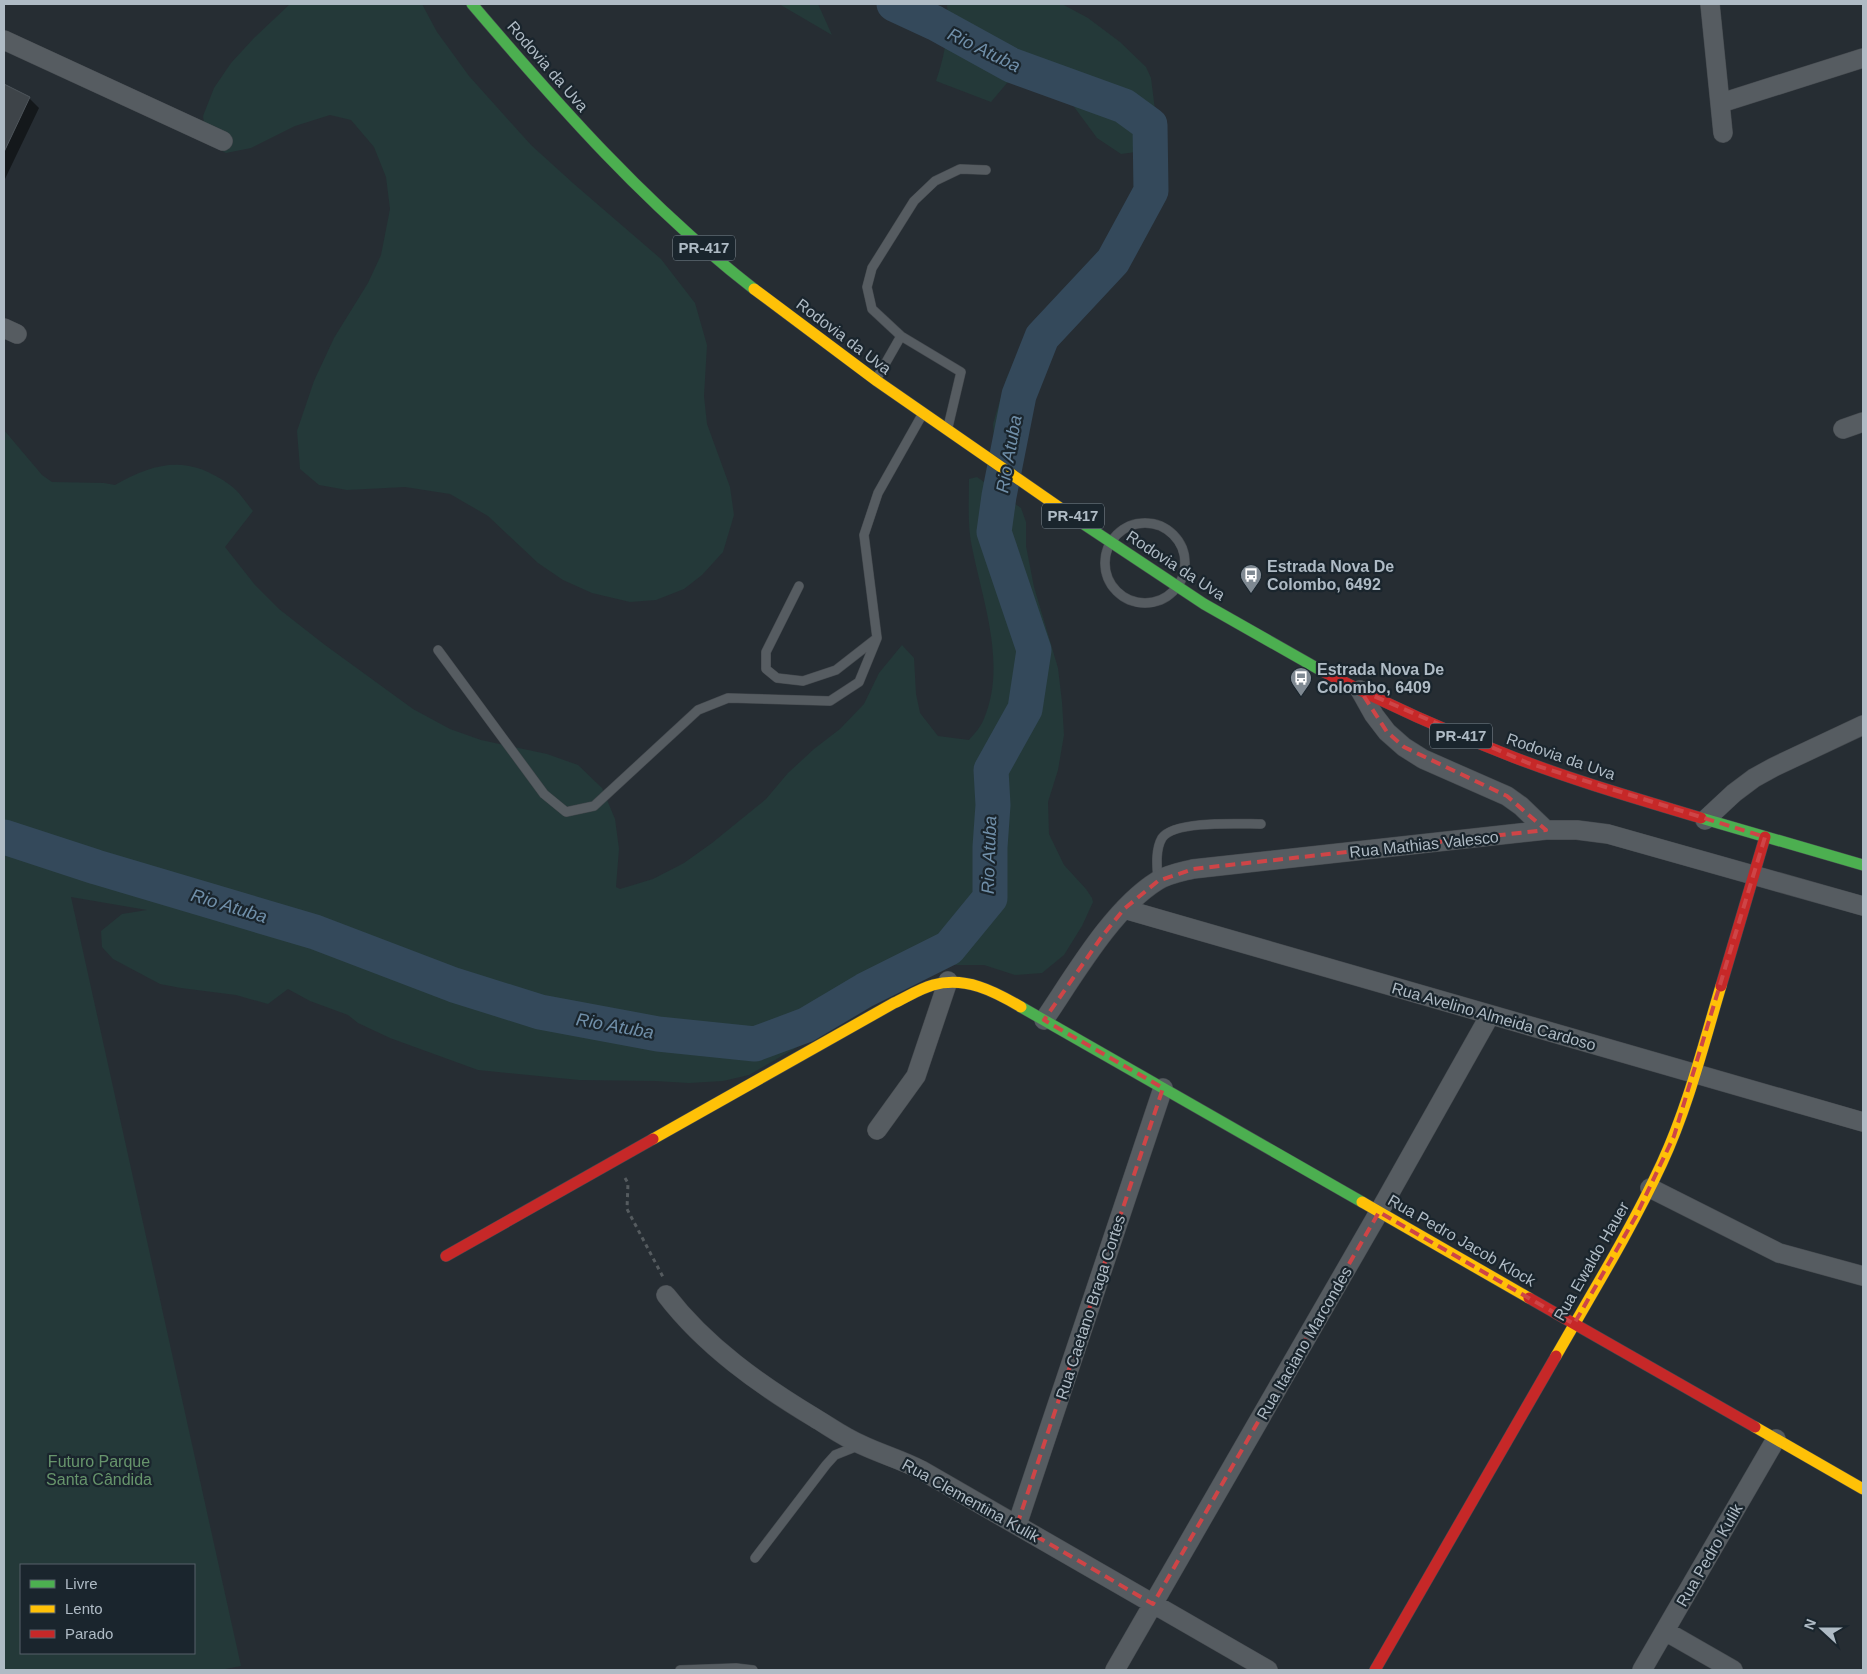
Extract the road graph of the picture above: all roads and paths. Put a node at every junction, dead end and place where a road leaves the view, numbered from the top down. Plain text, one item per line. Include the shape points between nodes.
1 (472, 4) edge
2 (1710, 4) edge
3 (4, 40) edge
4 (1863, 58) edge
5 (1721, 103) junction
6 (1723, 133) dead end
7 (223, 142) dead end
8 (986, 170) dead end
9 (901, 336) junction
10 (876, 381) junction
11 (924, 413) junction
12 (1863, 422) edge
13 (1843, 429) dead end
14 (947, 430) junction
15 (1110, 542) junction
16 (798, 586) dead end
17 (1178, 587) junction
18 (877, 638) junction
19 (438, 650) dead end
20 (1360, 690) junction
21 (1863, 725) edge
22 (1705, 820) junction
23 (1261, 824) dead end
24 (1546, 830) junction
25 (1765, 837) junction
26 (1863, 865) edge
27 (1753, 875) junction
28 (1158, 881) junction
29 (1863, 906) edge
30 (1124, 910) junction
31 (948, 981) junction
32 (1490, 1015) junction
33 (1044, 1020) junction
34 (1694, 1074) junction
35 (1163, 1088) junction
36 (1863, 1122) edge
37 (877, 1130) dead end
38 (614, 1160) junction
39 (1650, 1188) junction
40 (1380, 1212) junction
41 (446, 1256) dead end
42 (1863, 1276) edge
43 (666, 1295) joint
44 (1574, 1324) junction
45 (1776, 1439) junction
46 (861, 1445) junction
47 (1863, 1489) edge
48 (1017, 1525) junction
49 (755, 1558) dead end
50 (1153, 1604) junction
51 (1665, 1631) junction
52 (680, 1670) edge
53 (753, 1670) edge
54 (1115, 1670) edge
55 (1268, 1670) edge
56 (1375, 1670) edge
57 (1642, 1670) edge
58 (1733, 1670) edge

1 - 10 main road, Rodovia da Uva / PR-417 via 615,165 685,232 742,280
2 - 5 street
3 - 7 street
4 - 5 street
5 - 6 street
8 - 9 lane via 960,169 935,181 914,201 872,268 867,287 872,309
9 - 10 lane
9 - 14 lane via 961,372
10 - 11 main road, Rodovia da Uva / PR-417
11 - 14 main road, Rodovia da Uva / PR-417
11 - 18 lane via 878,493 864,535
12 - 13 street
14 - 15 main road, Rodovia da Uva / PR-417
15 - 17 main road, Rodovia da Uva / PR-417
15 - 17 lane via 1104,560 1108,581 1123,598 1143,604 1164,599
15 - 17 lane via 1128,526 1148,522 1167,529 1181,544 1186,564
16 - 18 lane via 766,652 766,668 778,678 803,681 836,670
17 - 20 main road, Rodovia da Uva / PR-417 via 1267,642
18 - 19 lane via 859,682 830,701 728,698 698,710 594,806 566,812 544,794
20 - 22 main road, Rodovia da Uva / PR-417 via 1528,763
20 - 24 street via 1387,732 1404,747 1423,759 1507,796
21 - 22 street via 1754,778
22 - 25 main road, Rodovia da Uva / PR-417
23 - 28 lane via 1195,825 1168,831 1157,855
24 - 27 street, Rua Mathias Valesco via 1608,834
24 - 28 street, Rua Mathias Valesco via 1193,869
25 - 26 main road, Rodovia da Uva / PR-417
25 - 27 main road, Rua Ewaldo Hauer
27 - 29 street, Rua Mathias Valesco
27 - 34 main road, Rua Ewaldo Hauer
28 - 30 street, Rua Mathias Valesco
30 - 32 street, Rua Avelino Almeida Cardoso
30 - 33 street, Rua Mathias Valesco
31 - 33 main road, Rua Pedro Jacob Klock via 963,982 993,992
31 - 37 street via 916,1076
31 - 38 main road via 894,1003
32 - 34 street, Rua Avelino Almeida Cardoso
32 - 40 street, Rua Itaciano Marcondes
33 - 35 main road, Rua Pedro Jacob Klock
34 - 36 street, Rua Avelino Almeida Cardoso
34 - 39 main road, Rua Ewaldo Hauer via 1674,1136
35 - 40 main road, Rua Pedro Jacob Klock
35 - 48 street, Rua Caetano Braga Cortes
38 - 41 main road
38 - 43 path via 628,1183 627,1209 665,1280
39 - 42 street via 1779,1252
39 - 44 main road, Rua Ewaldo Hauer
40 - 44 main road, Rua Pedro Jacob Klock
40 - 50 street, Rua Itaciano Marcondes
43 - 46 street, Rua Clementina Kulik via 684,1318 721,1352 801,1410
44 - 45 main road, Rua Pedro Jacob Klock
44 - 56 main road, Rua Ewaldo Hauer
45 - 47 main road, Rua Pedro Jacob Klock
45 - 51 street, Rua Pedro Kulik
46 - 48 street, Rua Clementina Kulik via 922,1470
46 - 49 lane via 835,1455 826,1464
48 - 50 street, Rua Clementina Kulik
50 - 54 street, Rua Itaciano Marcondes
50 - 55 street, Rua Clementina Kulik
51 - 57 street, Rua Pedro Kulik
51 - 58 street
52 - 53 lane

